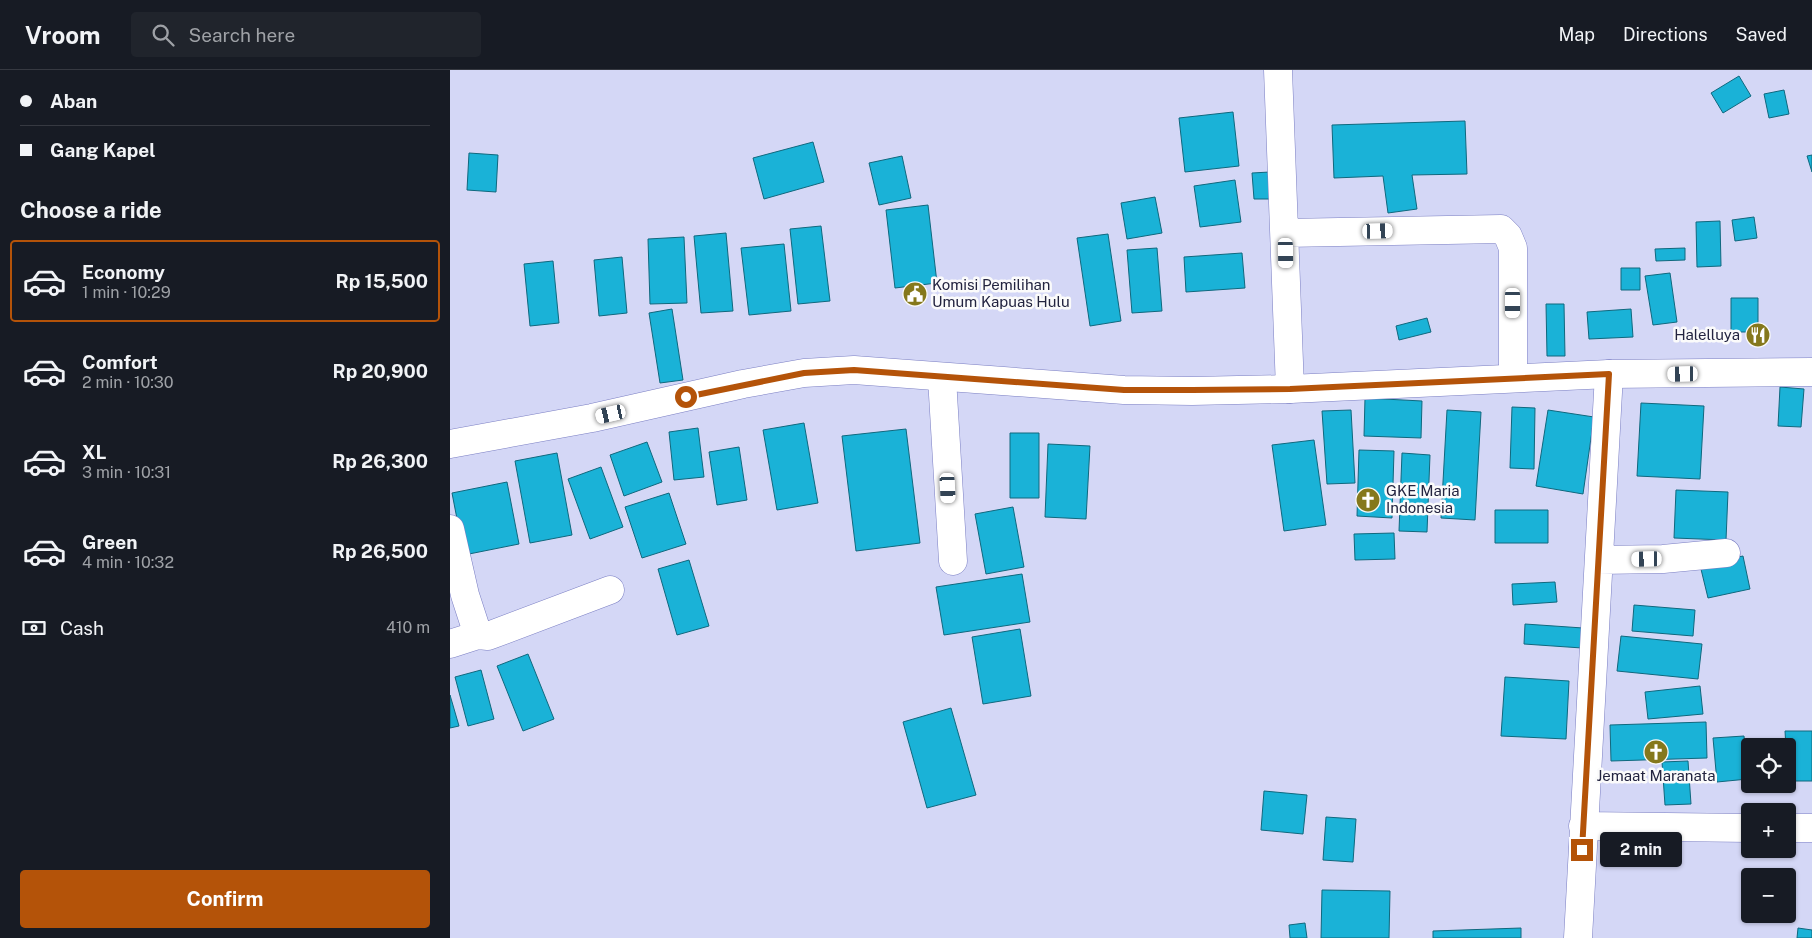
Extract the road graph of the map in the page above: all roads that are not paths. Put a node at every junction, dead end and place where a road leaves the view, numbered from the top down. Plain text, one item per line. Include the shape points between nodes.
1 (1278, 70) edge
2 (1285, 233) junction
3 (1812, 372) edge
4 (1609, 374) junction
5 (942, 378) junction
6 (1513, 378) junction
7 (1290, 389) junction
8 (450, 444) edge
9 (450, 529) edge
10 (1726, 553) dead end
11 (1599, 560) junction
12 (953, 561) dead end
13 (610, 590) dead end
14 (478, 635) junction
15 (450, 644) edge
16 (1582, 826) junction
17 (1741, 828) edge
18 (1796, 828) edge
19 (1812, 828) edge
20 (1578, 938) edge

1 - 2 main road
2 - 6 main road via 1500,229 1508,236 1513,248
2 - 7 main road
3 - 4 main road
4 - 6 main road
4 - 11 main road
5 - 7 main road via 1124,390
5 - 8 main road via 854,370 804,373 583,420
5 - 12 main road
6 - 7 main road
9 - 14 main road
10 - 11 main road via 1663,559
11 - 16 main road
13 - 14 main road via 488,636
14 - 15 main road
16 - 17 main road
16 - 20 main road
18 - 19 main road

